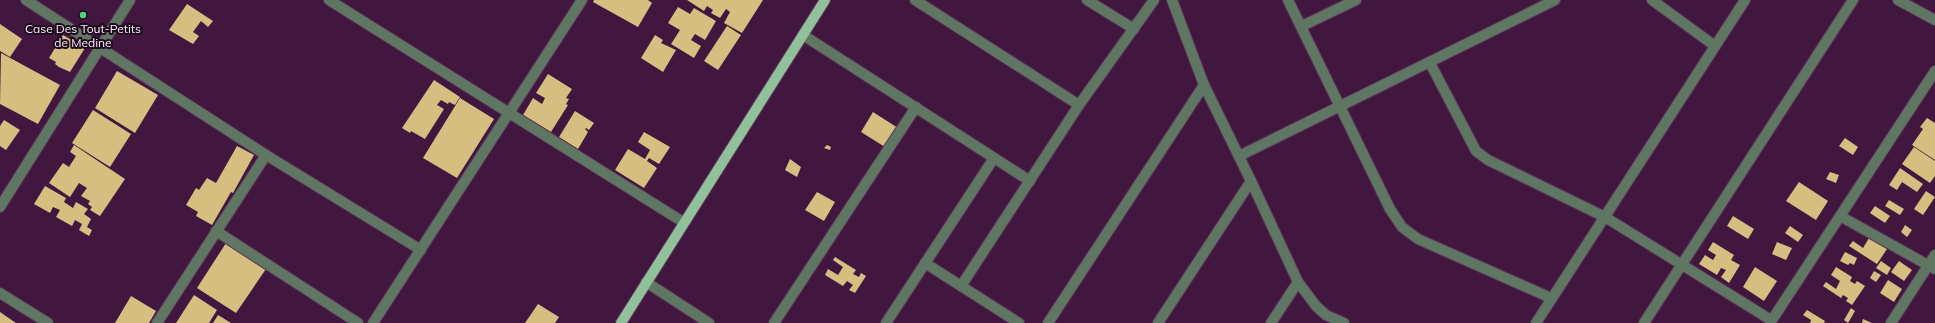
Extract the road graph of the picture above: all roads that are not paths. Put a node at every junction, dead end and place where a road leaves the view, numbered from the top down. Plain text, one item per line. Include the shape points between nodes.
1 (26, 0) edge
2 (130, 0) edge
3 (329, 0) edge
4 (582, 0) edge
5 (825, 0) edge
6 (915, 0) edge
7 (1087, 0) edge
8 (1154, 0) edge
9 (1172, 0) edge
10 (1288, 0) edge
11 (1356, 0) edge
12 (1555, 0) edge
13 (1652, 0) edge
14 (1745, 0) edge
15 (1853, 0) edge
16 (1901, 1) edge
17 (1935, 20) edge
18 (1302, 26) junction
19 (1134, 29) junction
20 (803, 35) junction
21 (1715, 46) junction
22 (100, 49) junction
23 (1430, 62) junction
24 (1935, 71) edge
25 (1204, 85) junction
26 (1079, 105) junction
27 (1340, 105) junction
28 (916, 107) junction
29 (509, 113) junction
30 (266, 155) junction
31 (1239, 156) junction
32 (994, 158) junction
33 (1030, 181) junction
34 (1251, 181) junction
35 (0, 207) edge
36 (1840, 216) junction
37 (1604, 217) junction
38 (683, 222) junction
39 (216, 231) junction
40 (421, 250) junction
41 (1935, 255) edge
42 (925, 263) junction
43 (1681, 265) junction
44 (1932, 267) edge
45 (646, 282) junction
46 (1298, 282) junction
47 (961, 286) junction
48 (0, 293) edge
49 (1551, 298) junction
50 (1770, 322) edge
51 (48, 323) edge
52 (157, 323) edge
53 (358, 323) edge
54 (373, 323) edge
55 (621, 323) edge
56 (709, 323) edge
57 (774, 323) edge
58 (886, 323) edge
59 (1019, 323) edge
60 (1048, 323) edge
61 (1158, 323) edge
62 (1271, 323) edge
63 (1344, 323) edge
64 (1536, 323) edge
65 (1644, 323) edge
66 (1891, 323) edge

1 - 22 street
2 - 22 street
3 - 29 street
4 - 29 street
5 - 20 main road
6 - 26 street
7 - 19 street
8 - 19 street
9 - 25 street
10 - 18 street
11 - 18 street
12 - 23 street
13 - 21 street
14 - 21 street
15 - 43 street
16 - 17 street
18 - 27 street
19 - 26 street
20 - 28 street
20 - 38 main road
21 - 37 street
22 - 30 street
22 - 35 street
23 - 27 street
23 - 37 street via 1476,151 1488,160
24 - 36 street
25 - 31 street
25 - 60 street
26 - 33 street
27 - 31 street
27 - 49 street via 1390,209 1402,227 1418,238
28 - 32 street
28 - 57 street
29 - 38 street
29 - 40 street
30 - 39 street
30 - 40 street
31 - 34 street
32 - 33 street
32 - 42 street
33 - 47 street
34 - 46 street
34 - 61 street
36 - 44 street
36 - 50 street
37 - 43 street
37 - 49 street
38 - 45 main road
39 - 52 street
39 - 53 street
40 - 54 street
41 - 44 street
42 - 47 street
42 - 58 street
43 - 50 street
43 - 65 street
44 - 66 street
45 - 55 main road
45 - 56 street
46 - 62 street
46 - 63 street via 1326,315
47 - 59 street
48 - 51 street
49 - 64 street

